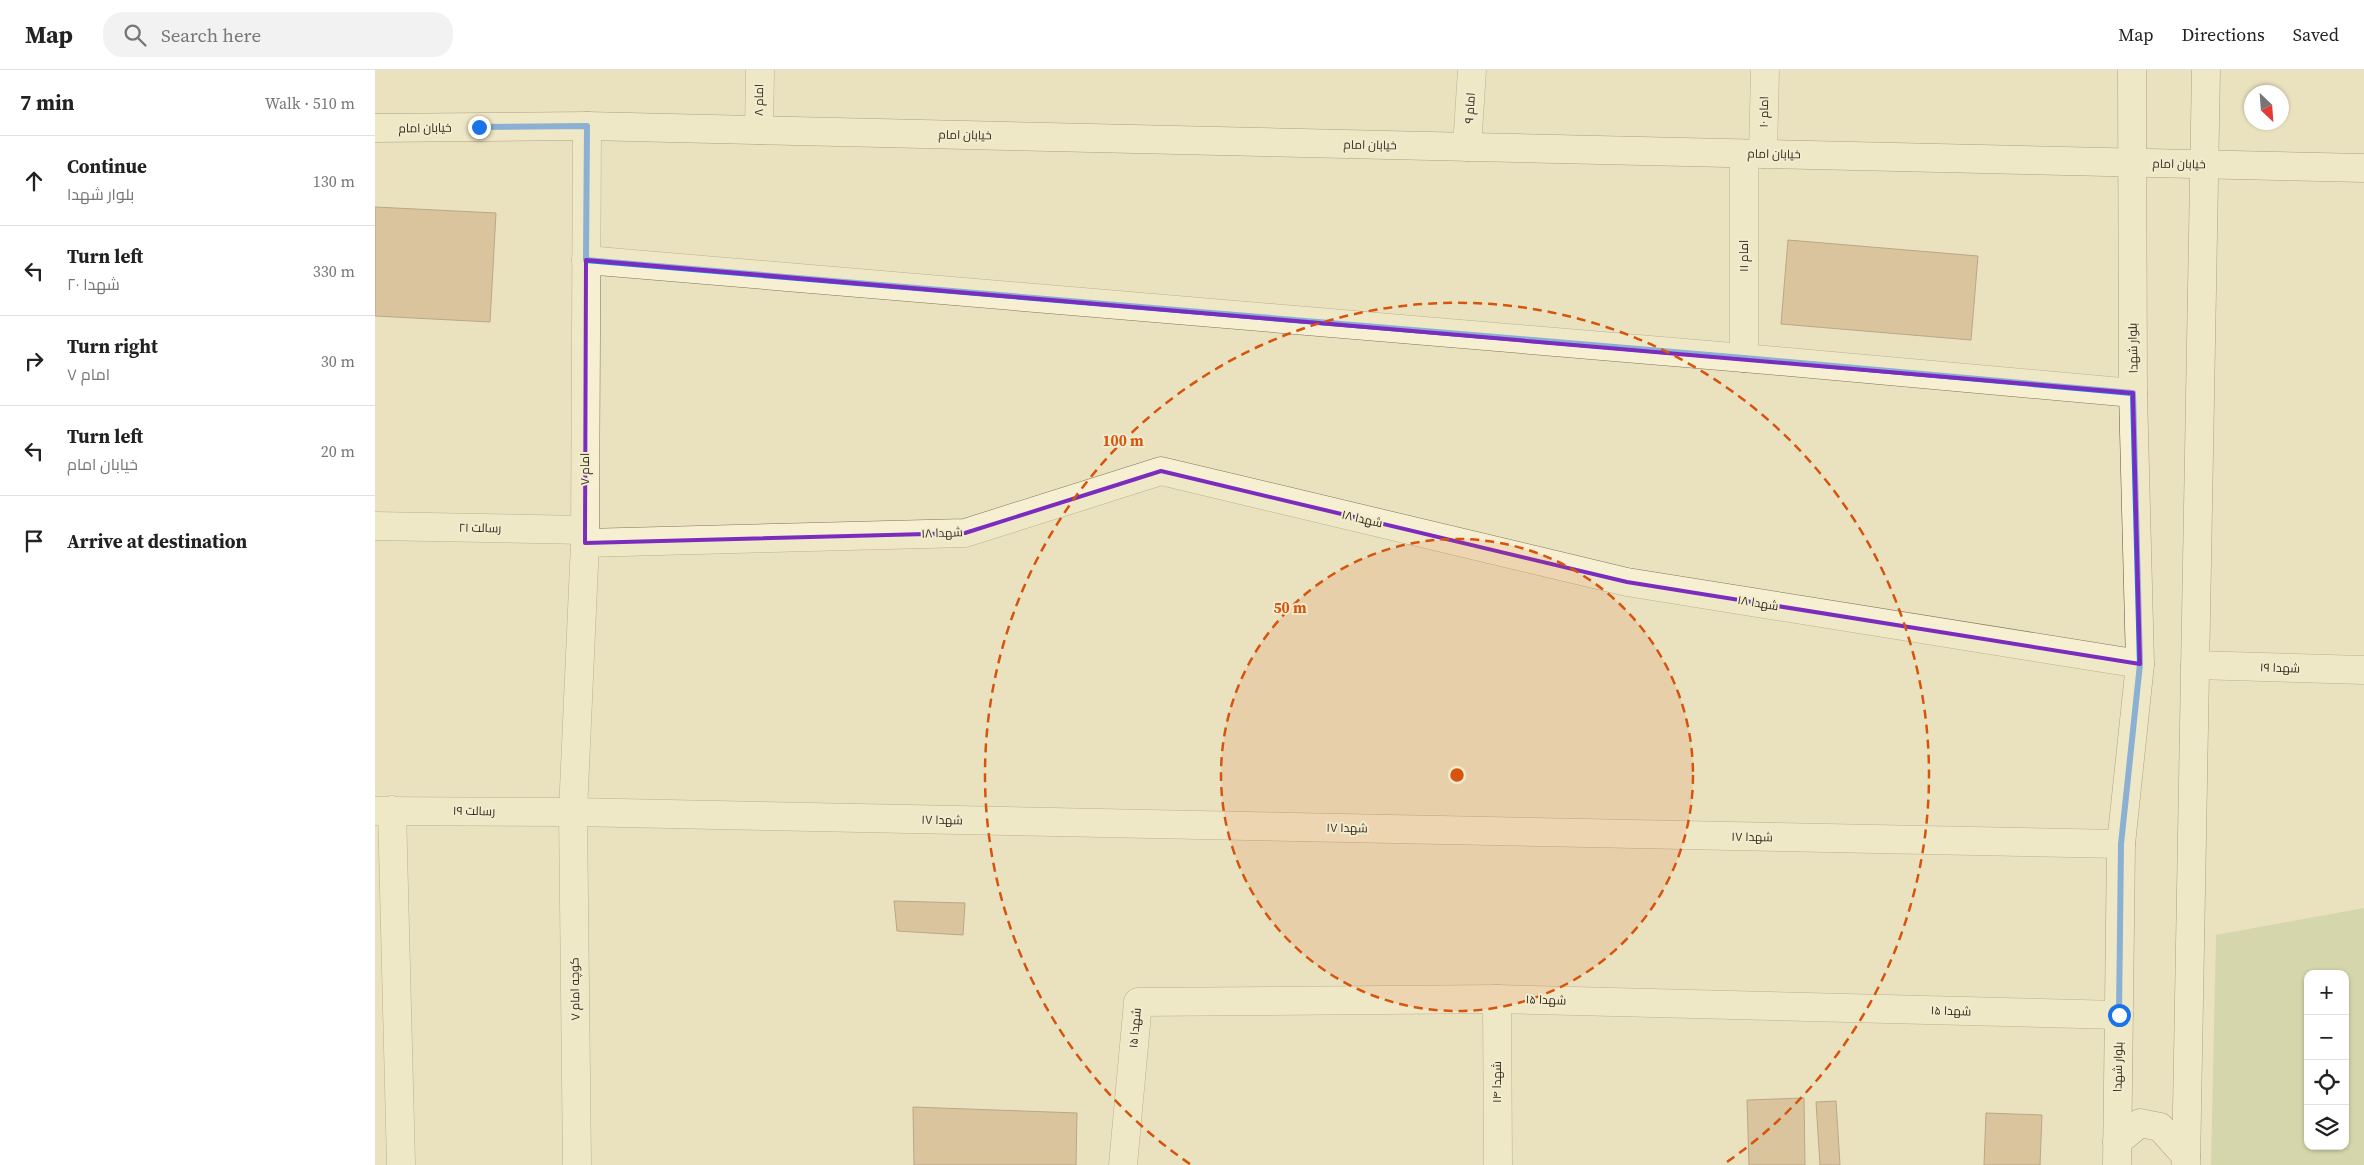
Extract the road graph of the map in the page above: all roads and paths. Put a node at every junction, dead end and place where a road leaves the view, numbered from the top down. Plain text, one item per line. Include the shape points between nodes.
1 (760, 70) edge
2 (1472, 70) edge
3 (1765, 70) edge
4 (2132, 70) edge
5 (2206, 70) edge
6 (587, 126) junction
7 (375, 128) edge
8 (759, 130) junction
9 (1467, 147) junction
10 (1753, 154) junction
11 (2131, 163) junction
12 (2204, 164) junction
13 (2364, 168) edge
14 (586, 260) junction
15 (1744, 358) junction
16 (2133, 393) junction
17 (375, 526) edge
18 (585, 536) junction
19 (2140, 664) junction
20 (2195, 665) junction
21 (2364, 670) edge
22 (384, 811) edge
23 (573, 812) junction
24 (2121, 844) junction
25 (1497, 999) junction
26 (2119, 1015) junction
27 (2117, 1153) edge
28 (2186, 1161) edge
29 (401, 1165) edge
30 (577, 1165) edge
31 (1123, 1165) edge
32 (1498, 1165) edge

1 - 8 street, امام ۸
2 - 9 street, امام ۹
3 - 10 street, امام ۱۰
4 - 11 street, بلوار شهدا
5 - 12 street
6 - 7 street, خیابان امام
6 - 8 street, خیابان امام
6 - 14 street, امام ۷
8 - 9 street, خیابان امام
9 - 10 street, خیابان امام
10 - 11 street, خیابان امام
10 - 15 street, امام ۱۱
11 - 12 street, خیابان امام
11 - 16 street, بلوار شهدا
12 - 13 street, خیابان امام
12 - 20 street
14 - 15 street
14 - 18 street, امام ۷
15 - 16 street
16 - 19 street, بلوار شهدا
17 - 18 street, رسالت ۲۱
18 - 19 street, شهدا ۱۸ via 965,533 1161,471 1627,582
18 - 23 street, امام ۷
19 - 24 street, بلوار شهدا
20 - 21 street, شهدا ۱۹
20 - 28 street
22 - 23 street, رسالت ۱۹
22 - 29 street
23 - 24 street, شهدا ۱۷
23 - 30 street, کوچه امام ۷
24 - 26 street, بلوار شهدا
25 - 26 street, شهدا ۱۵
25 - 31 street, شهدا ۱۵ via 1138,1002
25 - 32 street, شهدا ۱۴
26 - 27 street, بلوار شهدا
27 - 28 street via 2140,1123 2160,1127

